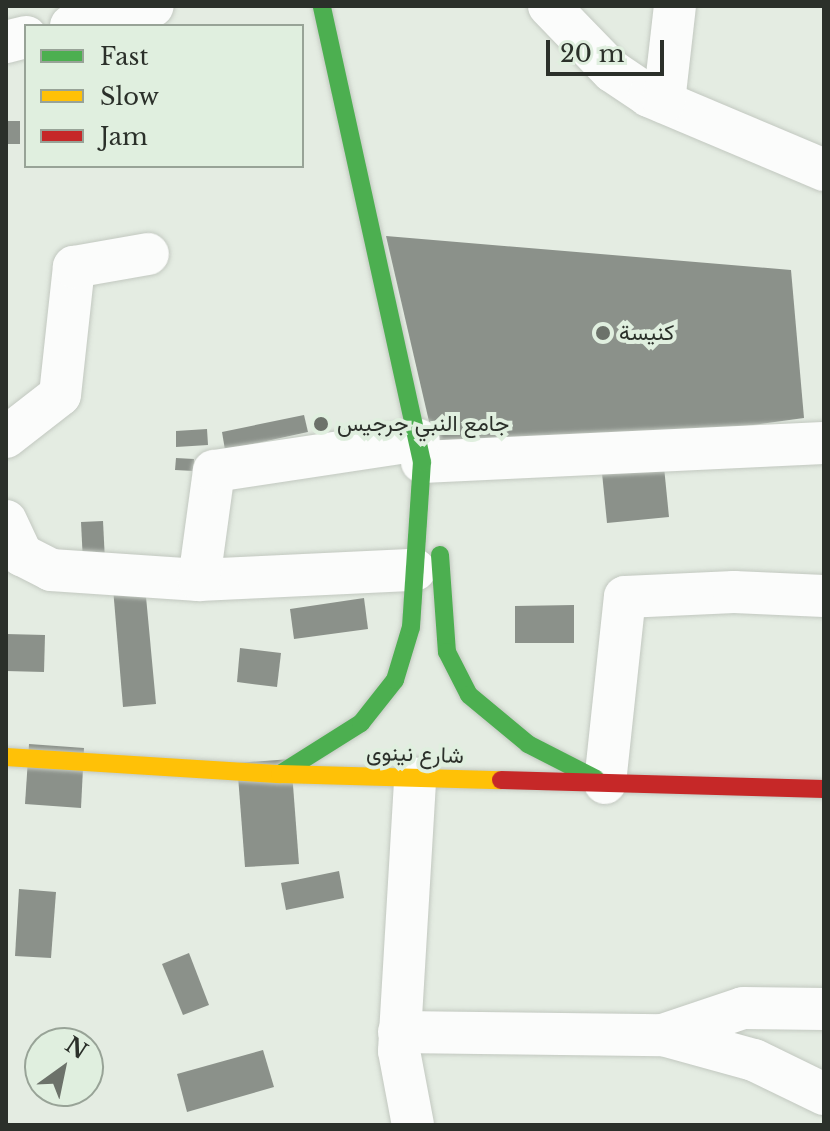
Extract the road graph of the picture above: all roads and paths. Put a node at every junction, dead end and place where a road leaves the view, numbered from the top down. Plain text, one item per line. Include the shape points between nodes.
1 (153, 6) edge
2 (322, 6) edge
3 (549, 6) edge
4 (675, 6) edge
5 (79, 24) edge
6 (664, 102) junction
7 (824, 170) edge
8 (148, 254) dead end
9 (6, 437) edge
10 (824, 443) edge
11 (421, 451) junction
12 (6, 521) edge
13 (415, 570) junction
14 (199, 580) junction
15 (824, 596) edge
16 (6, 757) edge
17 (280, 774) junction
18 (415, 778) junction
19 (605, 783) junction
20 (824, 789) edge
21 (824, 1009) edge
22 (399, 1032) junction
23 (663, 1035) junction
24 (824, 1094) edge
25 (413, 1125) edge

1 - 5 street
2 - 11 street
3 - 6 street via 612,71
4 - 6 street
6 - 7 street
8 - 9 street via 74,267 60,395
10 - 11 street
11 - 13 street
11 - 14 street via 214,471
11 - 19 street via 440,543 445,640 456,675 469,695 506,728
12 - 14 street via 22,555 51,570
13 - 14 street
13 - 17 street via 406,654 380,704 349,731
15 - 19 street via 734,592 625,597
16 - 17 street, شارع نينوى
17 - 18 street, شارع نينوى
18 - 19 street, شارع نينوى
18 - 22 street
19 - 20 street, شارع نينوى
21 - 23 street via 743,1008
22 - 23 street
22 - 25 street
23 - 24 street via 754,1060

